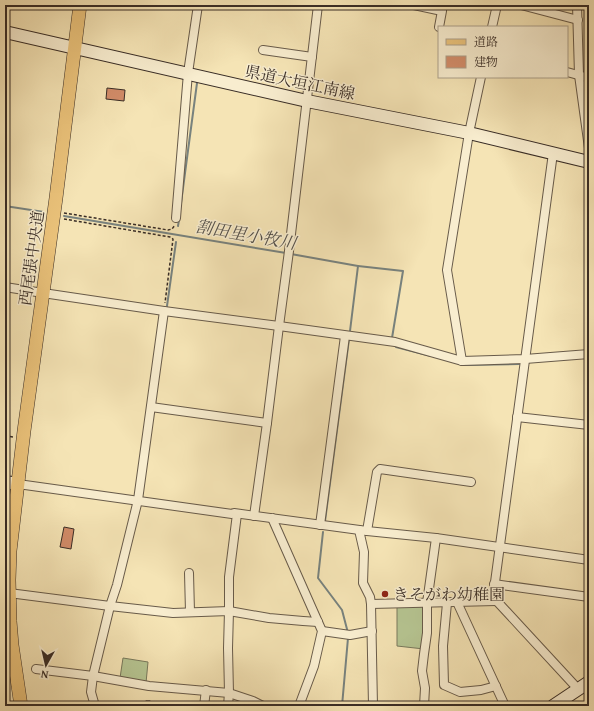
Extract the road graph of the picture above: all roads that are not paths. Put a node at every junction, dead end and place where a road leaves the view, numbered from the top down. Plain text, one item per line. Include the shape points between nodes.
1 (80, 5) edge
2 (198, 5) edge
3 (318, 5) edge
4 (414, 5) edge
5 (497, 5) edge
6 (521, 5) edge
7 (577, 5) edge
8 (578, 20) junction
9 (439, 26) edge
10 (492, 26) edge
11 (5, 32) edge
12 (74, 47) junction
13 (263, 50) dead end
14 (312, 57) junction
15 (568, 72) edge
16 (188, 73) junction
17 (579, 75) junction
18 (481, 78) edge
19 (589, 78) edge
20 (307, 100) junction
21 (468, 133) junction
22 (589, 148) edge
23 (553, 153) junction
24 (589, 162) edge
25 (176, 218) road end
26 (5, 286) edge
27 (43, 293) junction
28 (164, 311) junction
29 (279, 326) junction
30 (345, 336) junction
31 (589, 354) edge
32 (525, 359) junction
33 (462, 361) junction
34 (152, 407) junction
35 (517, 418) junction
36 (267, 423) junction
37 (589, 425) edge
38 (5, 482) edge
39 (471, 482) dead end
40 (18, 484) junction
41 (138, 500) junction
42 (237, 514) junction
43 (254, 516) junction
44 (272, 518) junction
45 (320, 524) junction
46 (363, 531) junction
47 (436, 538) junction
48 (499, 547) junction
49 (589, 560) edge
50 (189, 573) dead end
51 (494, 584) junction
52 (8, 585) edge
53 (589, 597) edge
54 (496, 601) junction
55 (458, 602) junction
56 (427, 603) junction
57 (447, 603) junction
58 (370, 604) junction
59 (110, 606) junction
60 (229, 611) junction
61 (190, 612) junction
62 (318, 622) junction
63 (322, 631) junction
64 (372, 631) junction
65 (9, 644) edge
66 (36, 669) dead end
67 (93, 676) junction
68 (589, 682) edge
69 (496, 686) junction
70 (578, 689) junction
71 (206, 690) junction
72 (229, 693) junction
73 (21, 706) edge
74 (95, 706) edge
75 (204, 706) edge
76 (228, 706) edge
77 (263, 706) edge
78 (299, 706) edge
79 (373, 706) edge
80 (424, 706) edge
81 (505, 706) edge
82 (555, 706) edge

1 - 12 main road, 西尾張中央道
2 - 16 street
3 - 14 street
4 - 9 street via 442,11
5 - 10 street
6 - 8 street
7 - 8 street
8 - 17 street
11 - 12 main road, 県道大垣江南線
12 - 16 main road, 県道大垣江南線
12 - 27 main road, 西尾張中央道
13 - 14 street
14 - 20 street
15 - 17 street
16 - 20 main road, 県道大垣江南線
16 - 25 street
17 - 19 street
17 - 22 street
18 - 21 street
20 - 21 main road, 県道大垣江南線
20 - 29 street
21 - 23 main road, 県道大垣江南線
21 - 33 street via 447,270
23 - 24 main road, 県道大垣江南線
23 - 32 street
26 - 27 street
27 - 28 street
27 - 40 main road, 西尾張中央道
28 - 29 street
28 - 34 street
29 - 30 street
29 - 36 street
30 - 33 street via 395,342
30 - 45 street
31 - 32 street
32 - 33 street
32 - 35 street
34 - 36 street
34 - 41 street
35 - 37 street
35 - 48 street
36 - 43 street
38 - 40 main road
39 - 46 street via 380,469 377,472
40 - 41 street
40 - 52 main road, 西尾張中央道
41 - 42 street
41 - 59 street
42 - 43 street
42 - 60 street via 229,577
43 - 44 street
44 - 45 street
44 - 62 street
45 - 46 street
46 - 47 street
46 - 58 street via 362,583 370,598
47 - 48 street
47 - 56 street
48 - 49 street
48 - 51 street
50 - 61 street
51 - 53 street
51 - 54 street via 492,597
52 - 59 street
52 - 65 main road, 西尾張中央道
54 - 55 street
54 - 70 street
55 - 57 street
55 - 69 street
56 - 57 street
56 - 58 street
56 - 80 street via 427,633 422,671 425,688
57 - 69 street via 443,646 444,685 460,692
58 - 64 street
59 - 61 street via 173,613
59 - 67 street
60 - 61 street
60 - 62 street via 269,618
60 - 72 street
62 - 63 street
63 - 64 street via 348,635
63 - 78 street via 314,666
64 - 79 street
65 - 73 main road, 西尾張中央道
66 - 67 street
67 - 71 street via 149,686
67 - 74 street via 91,692
68 - 70 main road
69 - 81 street
70 - 82 main road
71 - 72 street
71 - 75 street
72 - 76 street
72 - 77 street

